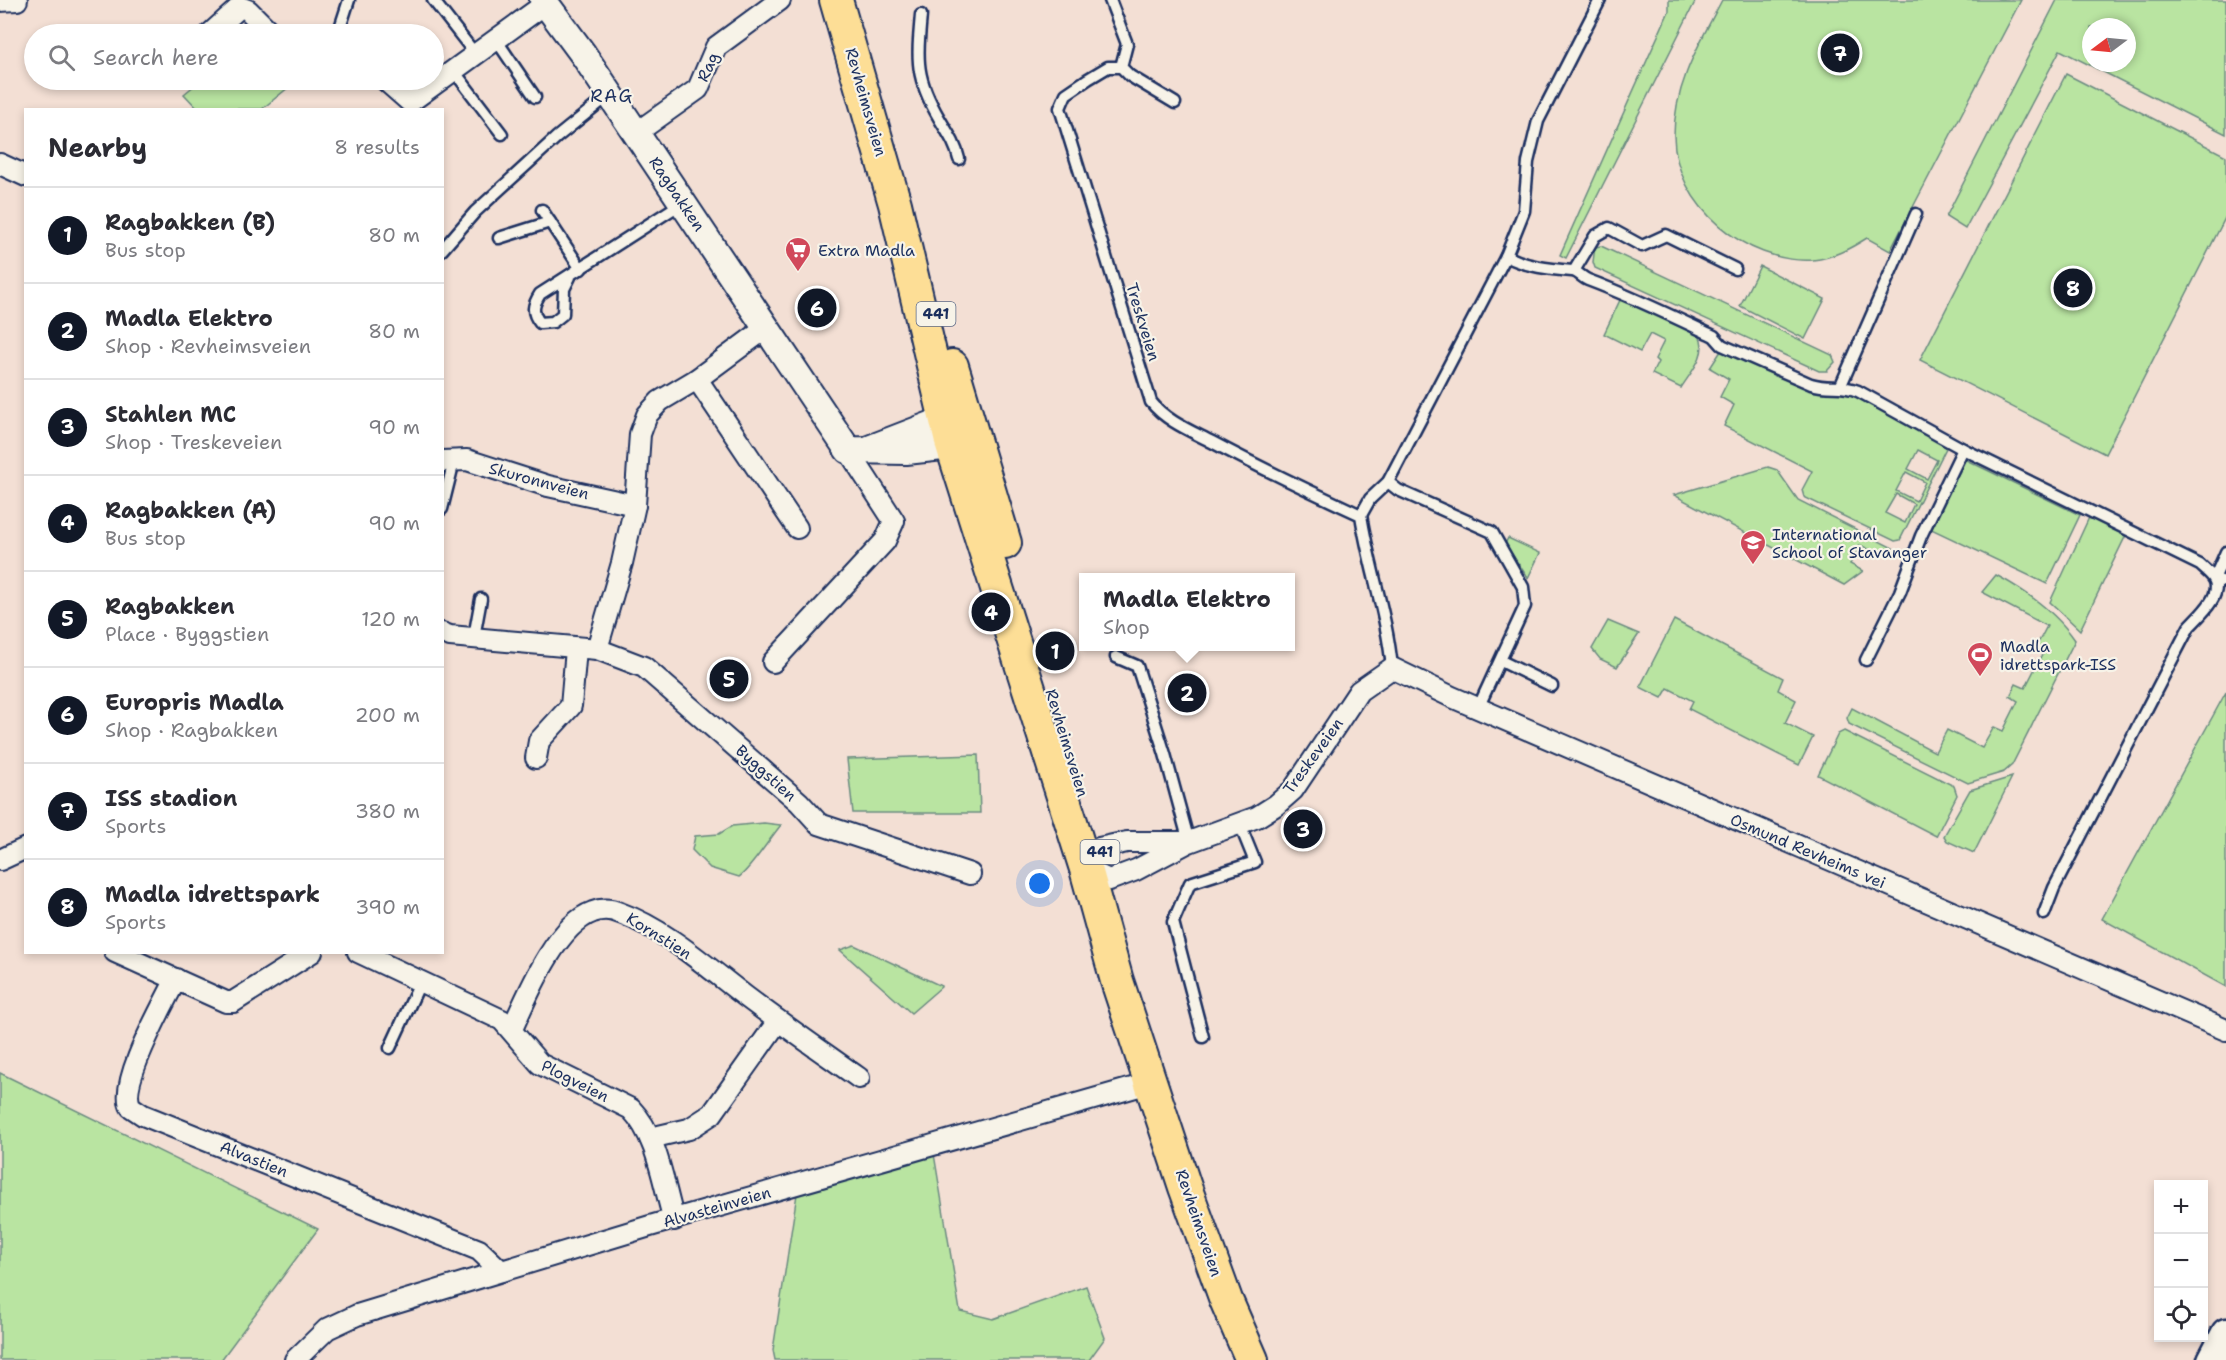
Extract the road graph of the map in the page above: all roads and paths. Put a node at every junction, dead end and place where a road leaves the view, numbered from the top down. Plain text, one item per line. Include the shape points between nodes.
1 (349, 0) edge
2 (433, 0) edge
3 (780, 0) edge
4 (836, 0) edge
5 (1110, 0) edge
6 (1600, 0) edge
7 (544, 2) edge
8 (921, 15) dead end
9 (221, 24) edge
10 (262, 24) edge
11 (341, 24) edge
12 (497, 41) junction
13 (476, 55) junction
14 (1121, 67) junction
15 (454, 72) junction
16 (444, 79) edge
17 (393, 90) edge
18 (428, 90) edge
19 (609, 95) junction
20 (535, 97) dead end
21 (1175, 103) dead end
22 (404, 106) edge
23 (636, 133) junction
24 (502, 134) dead end
25 (958, 159) dead end
26 (0, 164) edge
27 (24, 175) edge
28 (682, 203) junction
29 (542, 210) dead end
30 (1916, 214) dead end
31 (550, 222) junction
32 (499, 238) dead end
33 (444, 248) edge
34 (1506, 256) junction
35 (581, 269) junction
36 (1735, 269) dead end
37 (1574, 271) junction
38 (570, 277) junction
39 (766, 328) junction
40 (697, 380) junction
41 (1841, 385) junction
42 (955, 430) junction
43 (859, 449) junction
44 (1963, 449) junction
45 (448, 461) edge
46 (1388, 482) junction
47 (444, 493) edge
48 (635, 505) junction
49 (1361, 515) junction
50 (796, 528) dead end
51 (2226, 552) edge
52 (2214, 579) junction
53 (2226, 582) edge
54 (481, 599) dead end
55 (474, 638) junction
56 (445, 640) edge
57 (576, 649) junction
58 (597, 649) junction
59 (1116, 657) dead end
60 (1866, 660) dead end
61 (1501, 661) junction
62 (773, 662) dead end
63 (1392, 668) junction
64 (1552, 686) dead end
65 (1478, 708) junction
66 (536, 758) dead end
67 (1240, 825) junction
68 (1189, 842) junction
69 (24, 850) edge
70 (0, 860) edge
71 (1098, 866) junction
72 (970, 874) dead end
73 (2044, 914) dead end
74 (120, 954) edge
75 (309, 954) edge
76 (362, 954) edge
77 (176, 979) junction
78 (420, 982) junction
79 (778, 1021) junction
80 (512, 1029) junction
81 (2226, 1030) edge
82 (1203, 1037) dead end
83 (390, 1048) dead end
84 (859, 1078) dead end
85 (1153, 1082) junction
86 (650, 1138) junction
87 (674, 1220) junction
88 (501, 1271) junction
89 (2226, 1333) edge
90 (296, 1360) edge
91 (1252, 1360) edge
92 (2212, 1360) edge

1 - 11 lane
2 - 13 lane
3 - 23 street, Rag via 716,47 698,89
4 - 42 main road, Revheimsveien / 441
5 - 14 lane via 1127,44
6 - 34 lane via 1538,121 1529,155 1524,211
7 - 12 street
7 - 19 street, Ragbakken
8 - 25 lane via 918,71 955,143
9 - 10 street via 240,7
12 - 13 street
12 - 20 lane
13 - 15 street
14 - 21 lane
14 - 49 lane, Treskveien via 1108,67 1088,79 1066,94 1060,108 1151,402 1181,426
15 - 16 street
15 - 24 lane
17 - 22 street
18 - 22 street
19 - 23 street, Ragbakken
19 - 33 lane via 475,212
23 - 28 street, Ragbakken
26 - 27 street
28 - 35 lane
28 - 39 street, Ragbakken
29 - 31 lane
30 - 41 lane
31 - 32 lane
31 - 35 lane
34 - 37 lane via 1552,271
34 - 46 lane
35 - 38 lane
36 - 37 lane via 1666,235 1642,246 1609,228 1595,236
37 - 41 lane via 1714,336 1722,345 1811,384 1825,388
38 - 38 lane via 540,294 533,314 540,323 553,322 563,314 564,289
39 - 40 street
39 - 43 street, Ragbakken
40 - 48 street via 660,401 647,415 640,434
40 - 50 street
41 - 44 lane
42 - 43 street
42 - 71 main road, Revheimsveien / 441
43 - 62 street, Ragbakken via 894,521 885,541
44 - 52 lane via 2200,566
44 - 60 lane
45 - 47 lane
45 - 48 street, Skuronnveien via 467,460 548,486
46 - 49 lane via 1370,499
46 - 61 lane via 1492,532 1506,552 1523,587 1525,606
48 - 58 street
49 - 63 lane via 1371,570 1388,628
51 - 52 lane
52 - 53 lane
52 - 73 lane via 2211,602 2189,627
54 - 55 lane
55 - 56 street, Byggstien
55 - 57 street, Byggstien
57 - 58 street, Byggstien
57 - 66 street via 571,706 539,741
58 - 72 street, Byggstien via 644,667 799,802 819,824
59 - 68 lane via 1137,666
61 - 64 lane
61 - 65 lane
63 - 65 street, Osmund Revheims vei
63 - 67 street, Treskeveien via 1359,691 1293,790 1276,805
65 - 81 street, Osmund Revheims vei
67 - 68 street, Treskeveien
67 - 82 lane via 1255,862 1190,883 1173,922
68 - 71 street, Treskeveien via 1136,870
68 - 71 street, Treskeveien via 1127,842
69 - 70 street
71 - 85 main road, Revheimsveien / 441 via 1134,978
74 - 77 street
75 - 77 street via 233,1002
76 - 78 street, Plogveien
77 - 88 street, Alvastien via 132,1072 127,1092 131,1107 479,1250
78 - 80 street, Plogveien via 502,1020
78 - 83 lane
79 - 80 street, Kornstien via 684,950 622,913 607,909 576,921 563,933
79 - 84 street, Kornstien
79 - 86 street via 712,1114 689,1129
80 - 86 street, Plogveien via 540,1064 632,1109 643,1120
85 - 87 street, Alvasteinveien
85 - 91 main road, Revheimsveien / 441 via 1189,1197
86 - 87 street, Plogveien
87 - 88 street, Alvasteinveien
88 - 90 street, Alvasteinveien via 339,1322 314,1340
89 - 92 main road

